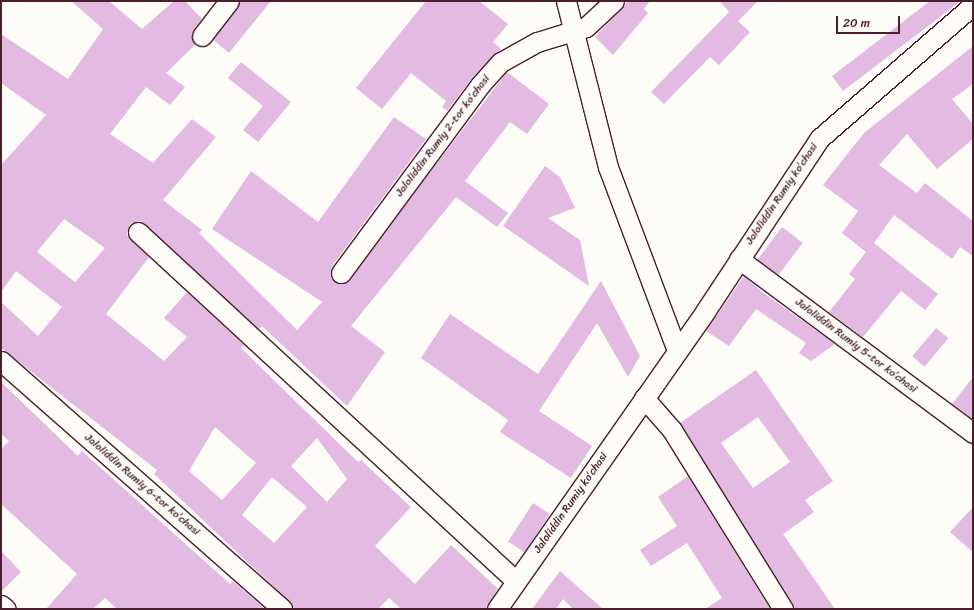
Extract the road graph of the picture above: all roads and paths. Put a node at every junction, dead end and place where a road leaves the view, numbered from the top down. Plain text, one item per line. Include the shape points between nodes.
1 (229, 1) edge
2 (566, 1) edge
3 (614, 1) edge
4 (973, 5) edge
5 (572, 32) junction
6 (202, 36) dead end
7 (138, 232) dead end
8 (739, 259) junction
9 (341, 273) dead end
10 (677, 351) junction
11 (1, 361) edge
12 (644, 398) junction
13 (973, 433) edge
14 (516, 581) junction
15 (1, 604) edge
16 (6, 609) edge
17 (282, 609) edge
18 (497, 609) edge
19 (783, 609) edge

1 - 6 street
2 - 5 street
3 - 5 street, Jaloliddin Rumiy 2-tor koʼchasi via 600,18
4 - 8 street, Jaloliddin Rumiy koʻchasi via 820,138
5 - 9 street, Jaloliddin Rumiy 2-tor koʼchasi via 537,42 501,62 480,85
5 - 10 street via 608,167
7 - 14 street
8 - 10 street, Jaloliddin Rumiy koʻchasi
8 - 13 street, Jaloliddin Rumiy 5-tor koʼchasi
10 - 12 street, Jaloliddin Rumiy koʻchasi
11 - 17 street, Jaloliddin Rumiy 6-tor koʼchasi
12 - 14 street, Jaloliddin Rumiy koʻchasi
12 - 19 street via 672,430
14 - 18 street, Jaloliddin Rumiy koʻchasi
15 - 16 street

